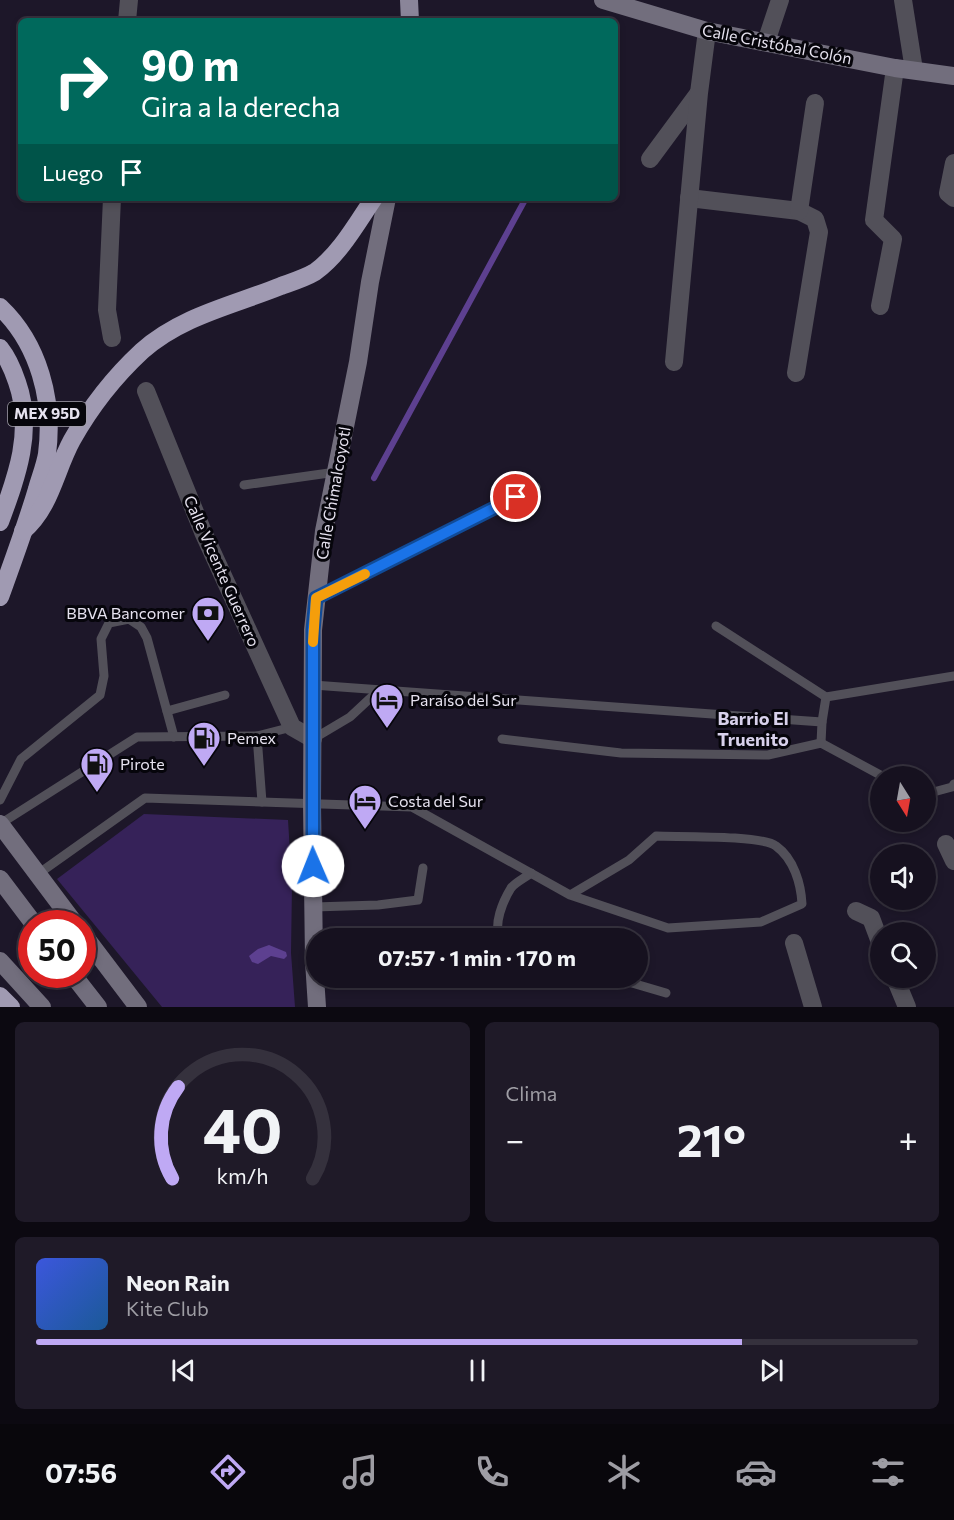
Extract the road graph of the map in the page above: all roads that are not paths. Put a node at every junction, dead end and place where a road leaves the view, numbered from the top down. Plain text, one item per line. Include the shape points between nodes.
1 (129, 0) edge
2 (409, 0) edge
3 (603, 0) edge
4 (780, 0) edge
5 (903, 0) edge
6 (636, 5) edge
7 (127, 18) edge
8 (410, 18) edge
9 (707, 31) junction
10 (766, 42) junction
11 (895, 68) junction
12 (914, 70) junction
13 (954, 76) edge
14 (699, 93) junction
15 (815, 102) dead end
16 (650, 159) dead end
17 (954, 163) edge
18 (689, 198) junction
19 (954, 198) edge
20 (112, 201) edge
21 (372, 201) edge
22 (386, 201) edge
23 (799, 211) junction
24 (880, 306) dead end
25 (0, 307) edge
26 (112, 339) dead end
27 (0, 348) edge
28 (674, 362) dead end
29 (796, 373) dead end
30 (146, 391) dead end
31 (336, 472) junction
32 (244, 485) dead end
33 (536, 487) dead end
34 (0, 522) edge
35 (23, 531) junction
36 (0, 597) edge
37 (316, 598) junction
38 (716, 626) dead end
39 (954, 676) edge
40 (313, 685) junction
41 (379, 690) junction
42 (225, 696) dead end
43 (826, 697) junction
44 (167, 711) junction
45 (822, 722) junction
46 (292, 727) junction
47 (257, 736) junction
48 (174, 737) junction
49 (313, 739) junction
50 (502, 739) dead end
51 (821, 743) junction
52 (870, 769) edge
53 (954, 784) edge
54 (936, 791) edge
55 (0, 800) edge
56 (262, 802) junction
57 (312, 804) junction
58 (0, 824) edge
59 (946, 844) dead end
60 (954, 861) edge
61 (423, 867) dead end
62 (531, 873) junction
63 (38, 874) junction
64 (0, 879) edge
65 (570, 895) junction
66 (314, 908) junction
67 (23, 910) edge
68 (65, 910) edge
69 (856, 911) dead end
70 (872, 922) edge
71 (497, 928) edge
72 (794, 943) dead end
73 (96, 952) edge
74 (0, 961) edge
75 (83, 988) edge
76 (648, 988) edge
77 (900, 988) edge
78 (666, 993) dead end
79 (0, 997) edge
80 (3, 1007) edge
81 (11, 1007) edge
82 (42, 1007) edge
83 (98, 1007) edge
84 (138, 1007) edge
85 (317, 1007) edge
86 (813, 1007) edge
87 (907, 1007) edge

1 - 7 street
2 - 8 main road
3 - 6 main road, Calle Cristóbal Colón
4 - 10 street
5 - 12 street
6 - 9 main road, Calle Cristóbal Colón
9 - 10 main road, Calle Cristóbal Colón
9 - 14 street
10 - 11 main road, Calle Cristóbal Colón
11 - 12 main road, Calle Cristóbal Colón
11 - 24 street via 874,220 893,239
12 - 13 main road, Calle Cristóbal Colón
14 - 16 street
14 - 18 street
15 - 23 street
17 - 19 street via 948,193
18 - 23 street
18 - 28 street
20 - 26 street via 107,310
21 - 35 highway via 336,252 312,274 188,321 143,350 121,372 72,441 43,509
22 - 31 main road, Calle Chimalcoyotl
23 - 29 street via 815,219 819,232
25 - 35 highway, MEX 95D via 31,348 47,405 46,454
27 - 34 highway via 12,369 25,416 22,456
30 - 46 street, Calle Vicente Guerrero via 203,532
31 - 32 lane
31 - 37 main road, Calle Chimalcoyotl
33 - 37 lane
35 - 36 highway
37 - 40 main road, Calle Chimalcoyotl
38 - 43 lane
39 - 43 lane
40 - 41 lane
40 - 49 main road, Calle Chimalcoyotl
41 - 45 lane
41 - 49 lane via 350,717
42 - 44 lane
43 - 45 lane
44 - 48 lane
44 - 55 lane via 141,627 129,619 109,623 101,639 104,676 100,695 21,759
45 - 51 lane
46 - 47 lane
46 - 49 street
47 - 48 lane
47 - 56 lane
48 - 58 lane via 137,737
49 - 57 main road, Calle Chimalcoyotl
50 - 51 lane via 621,753 768,755
51 - 52 lane
53 - 54 lane
56 - 57 lane
56 - 63 lane via 145,798
57 - 62 lane via 412,807
57 - 66 main road, Calle Chimalcoyotl
58 - 63 main road
59 - 60 street
61 - 66 lane via 417,900
62 - 65 lane
62 - 71 lane via 512,887
63 - 68 main road
64 - 67 main road
65 - 65 lane via 629,861 656,836 745,838 776,845 783,853 801,887 802,904 761,922 668,928
66 - 85 main road, Calle Chimalcoyotl
69 - 70 street
72 - 86 street
73 - 84 main road
74 - 82 main road
75 - 83 main road
76 - 78 lane
77 - 87 street
79 - 80 highway
79 - 81 highway

